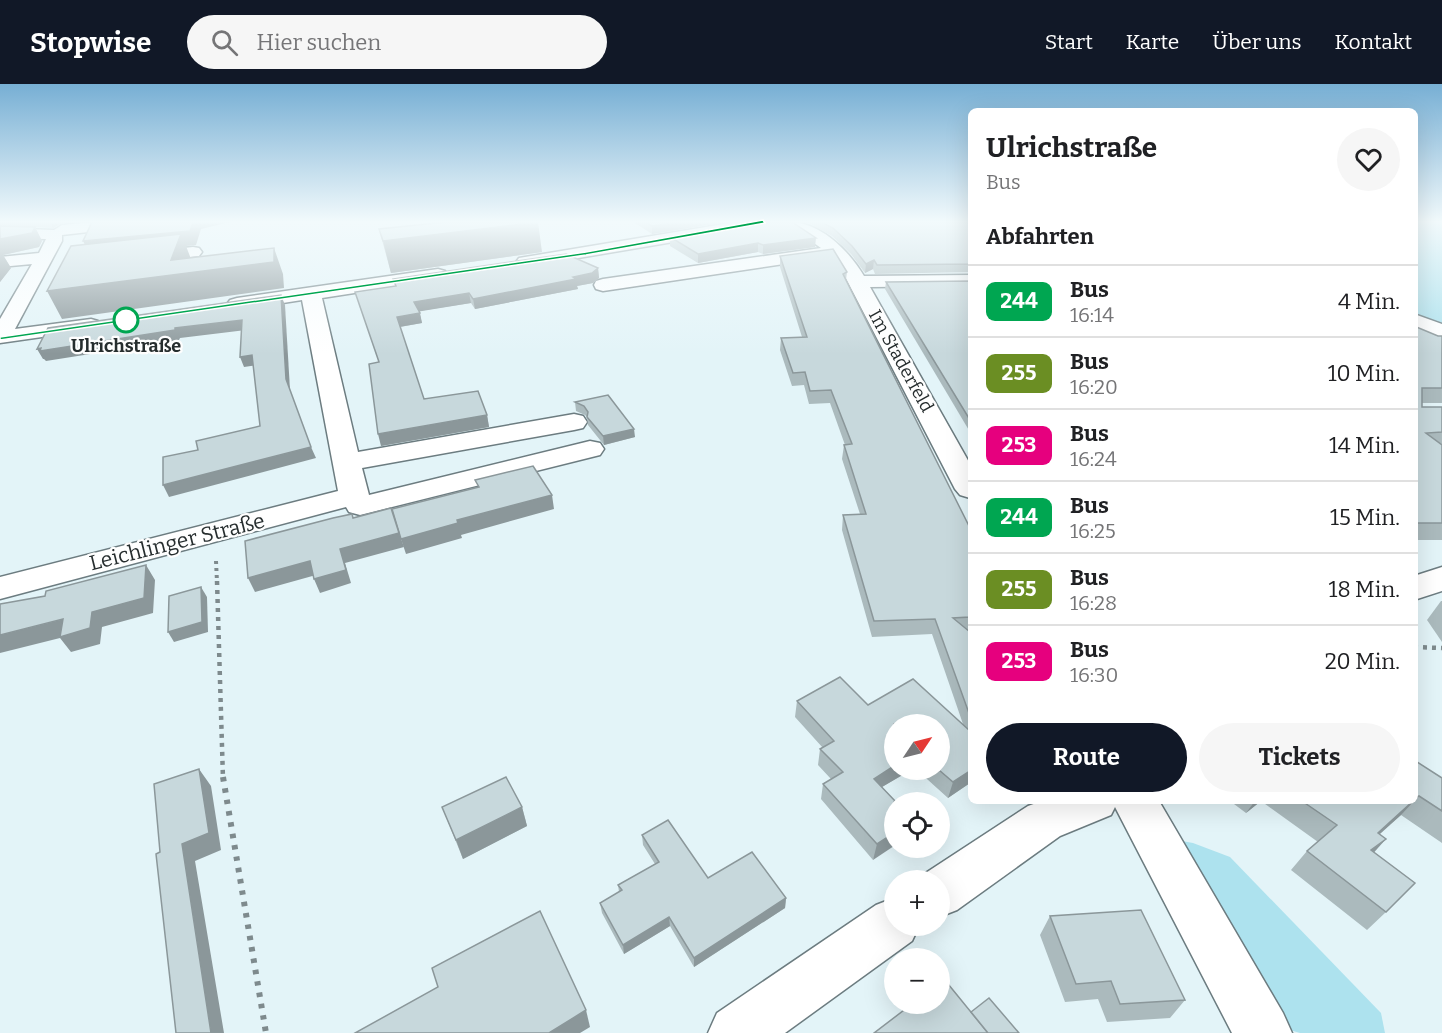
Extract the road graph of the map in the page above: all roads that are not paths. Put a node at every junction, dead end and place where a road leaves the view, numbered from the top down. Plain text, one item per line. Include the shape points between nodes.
1 (38, 266) edge
2 (56, 266) edge
3 (732, 266) edge
4 (849, 266) edge
5 (60, 267) edge
6 (460, 272) edge
7 (968, 280) edge
8 (857, 282) junction
9 (603, 285) dead end
10 (311, 294) junction
11 (220, 307) edge
12 (122, 320) edge
13 (1418, 322) edge
14 (1442, 331) edge
15 (0, 337) edge
16 (574, 422) dead end
17 (505, 435) junction
18 (590, 449) dead end
19 (346, 464) junction
20 (519, 466) junction
21 (968, 485) edge
22 (354, 496) junction
23 (1442, 578) edge
24 (1418, 587) edge
25 (0, 588) edge
26 (1087, 804) edge
27 (1137, 804) edge
28 (950, 885) edge
29 (884, 930) edge
30 (737, 1033) edge
31 (1263, 1033) edge

1 - 15 street
2 - 5 street
3 - 9 street
4 - 8 street, Im Staderfeld
6 - 10 street
7 - 8 street
8 - 21 street, Im Staderfeld
10 - 11 street
10 - 19 street
12 - 15 street
13 - 14 street
16 - 17 street
17 - 19 street
17 - 20 street via 521,444 525,452
18 - 20 street, Leichlinger Straße
19 - 22 street
20 - 22 street, Leichlinger Straße via 360,506
22 - 25 street, Leichlinger Straße
23 - 24 street
26 - 28 street via 1044,821
27 - 31 street
29 - 30 street

